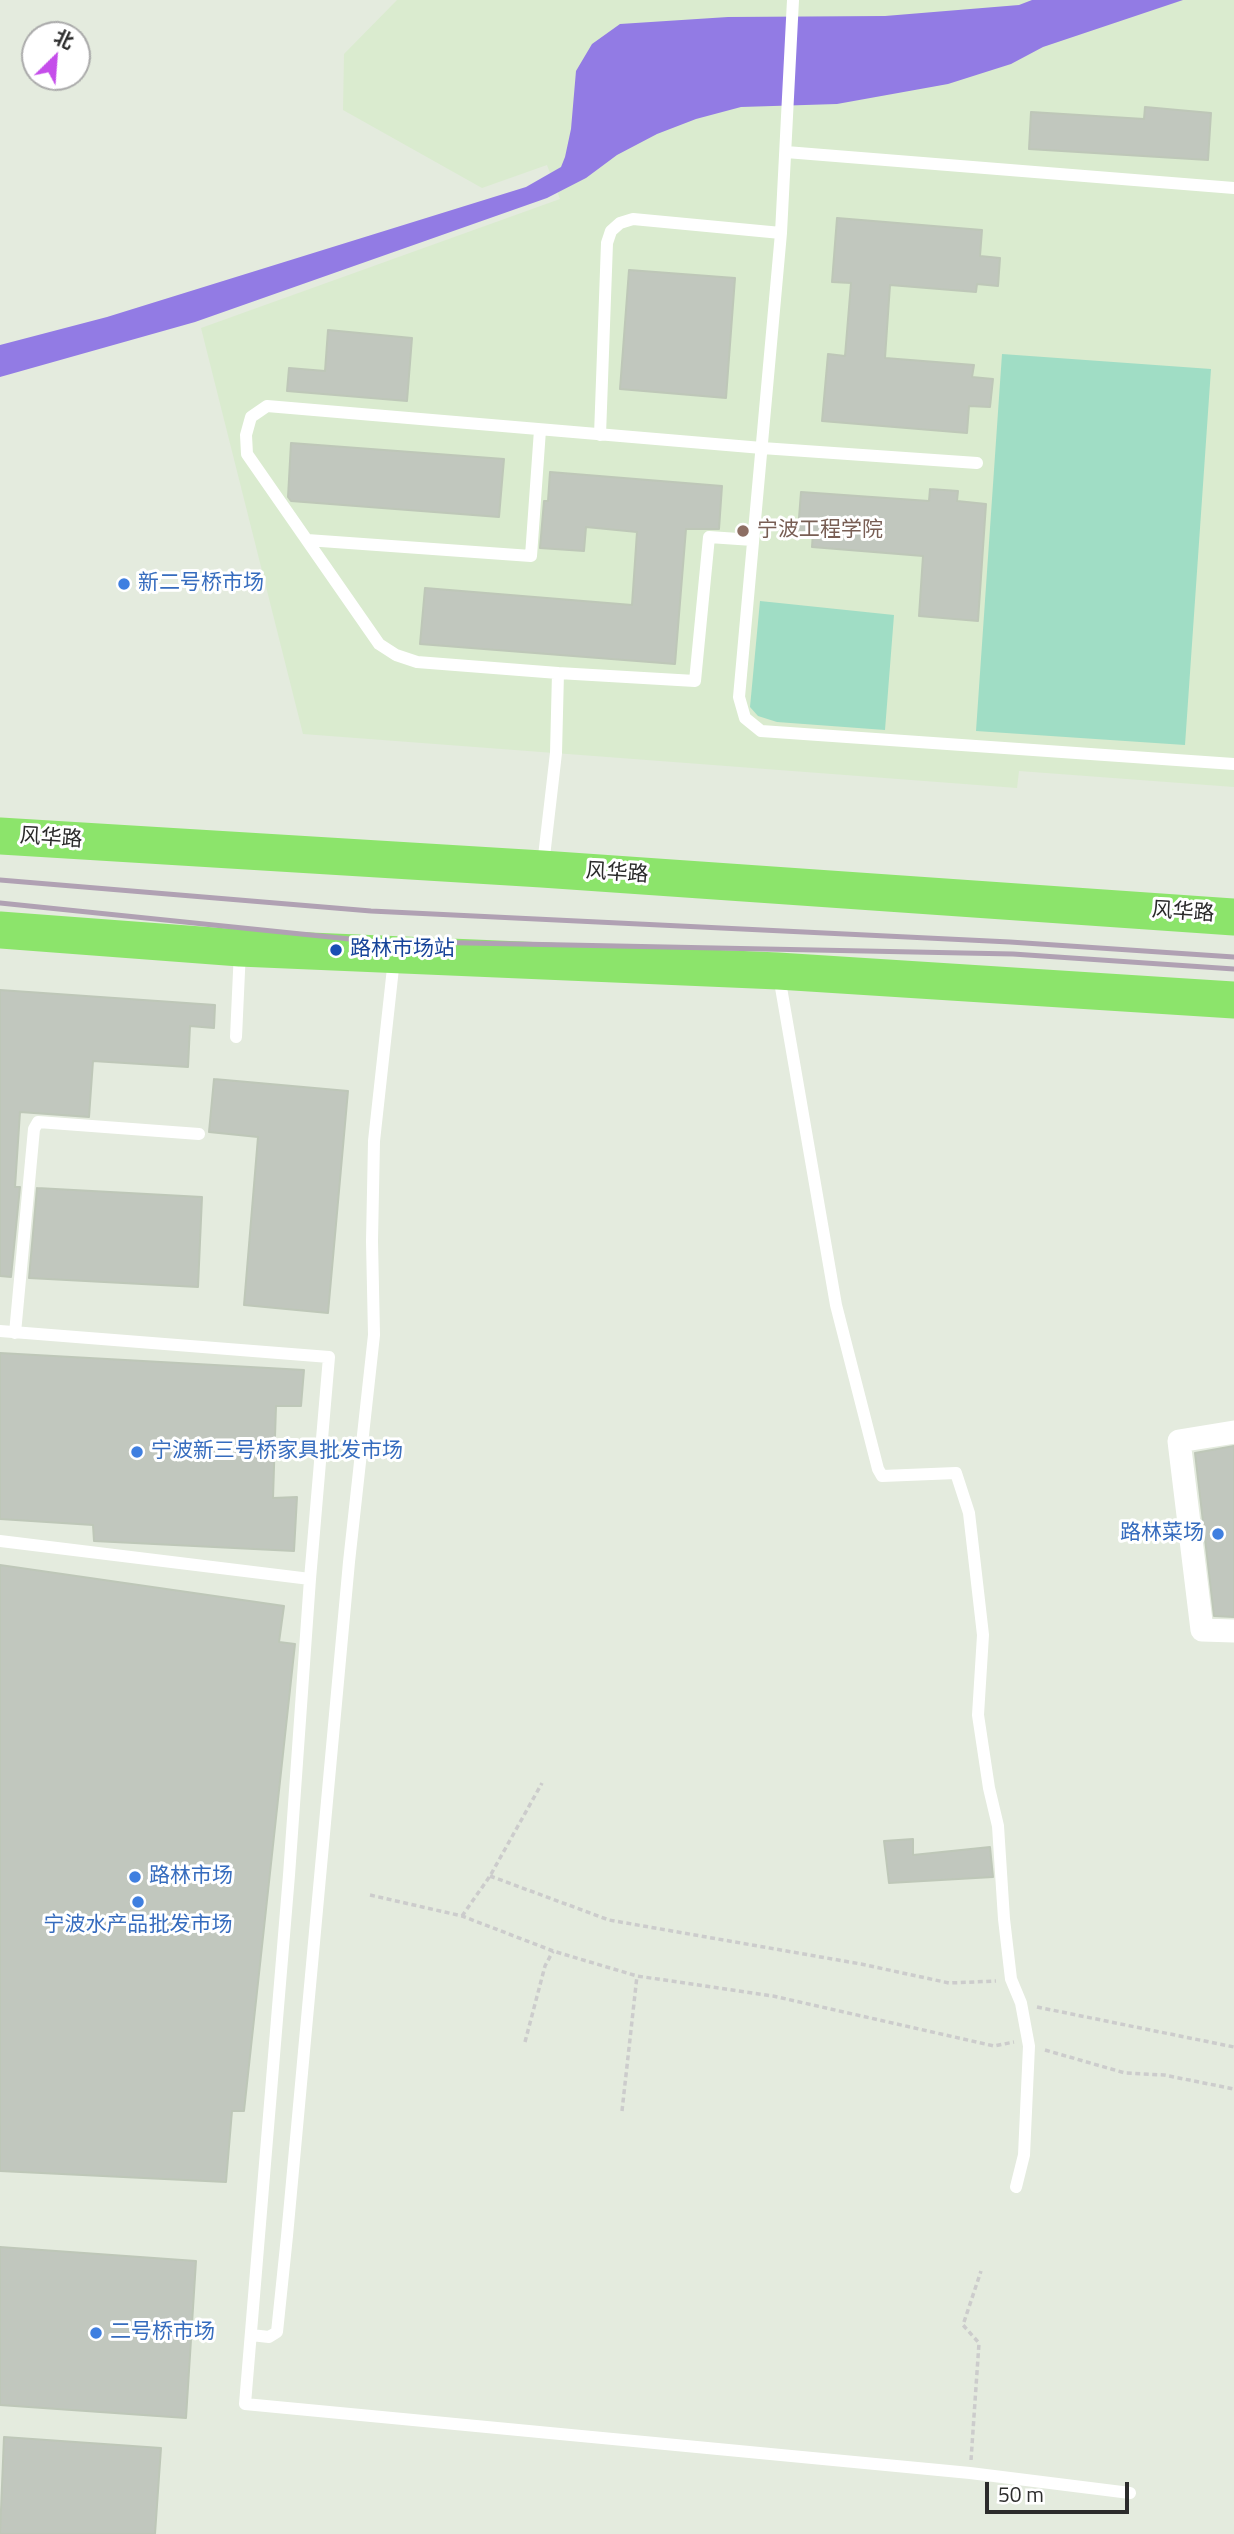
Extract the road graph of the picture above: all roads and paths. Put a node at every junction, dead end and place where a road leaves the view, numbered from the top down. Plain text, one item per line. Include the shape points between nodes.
1 (793, 0) edge
2 (786, 152) junction
3 (1234, 188) edge
4 (781, 233) junction
5 (540, 430) junction
6 (600, 435) junction
7 (762, 448) junction
8 (977, 463) dead end
9 (307, 540) junction
10 (753, 540) junction
11 (558, 673) junction
12 (1234, 764) edge
13 (0, 835) edge
14 (542, 869) junction
15 (1234, 917) edge
16 (0, 930) edge
17 (240, 948) junction
18 (394, 955) junction
19 (778, 971) junction
20 (1234, 1000) edge
21 (236, 1037) dead end
22 (200, 1134) dead end
23 (0, 1331) edge
24 (15, 1333) junction
25 (1234, 1432) edge
26 (0, 1541) edge
27 (310, 1579) junction
28 (1234, 1631) edge
29 (542, 1783) dead end
30 (490, 1876) junction
31 (370, 1895) dead end
32 (462, 1916) junction
33 (553, 1951) junction
34 (637, 1976) junction
35 (1002, 1981) dead end
36 (1021, 2003) junction
37 (525, 2042) dead end
38 (1029, 2046) junction
39 (1234, 2048) edge
40 (1234, 2089) edge
41 (622, 2111) dead end
42 (1016, 2187) dead end
43 (981, 2271) dead end
44 (251, 2335) junction
45 (970, 2473) junction
46 (1130, 2493) dead end

1 - 2 lane
2 - 3 lane
2 - 4 lane
4 - 6 lane via 633,219 611,231
4 - 7 lane
5 - 6 lane
5 - 9 lane via 531,556
5 - 9 lane via 267,406 251,417 247,454
6 - 7 lane
7 - 8 lane
7 - 10 lane
9 - 11 lane via 379,644 396,655 417,662
10 - 11 lane via 709,537 695,681
10 - 12 lane via 739,697 745,718 761,731
11 - 14 lane via 556,753
13 - 14 main road, 风华路
14 - 15 main road, 风华路
16 - 17 main road
17 - 18 main road
17 - 21 lane
18 - 19 main road
18 - 44 lane via 374,1142 374,1335 288,2236 277,2332 269,2337
19 - 20 main road
19 - 36 lane via 836,1305 878,1469 881,1476 957,1473 969,1513 983,1634 978,1715 998,1826 1011,1979
22 - 24 lane via 38,1122
23 - 24 lane
24 - 27 lane via 329,1357
25 - 28 street via 1179,1441 1202,1630
26 - 27 lane
27 - 44 lane
29 - 30 path
30 - 32 path
30 - 35 path via 608,1920 949,1983
31 - 32 path
32 - 33 path
33 - 34 path
33 - 37 path
34 - 38 path via 773,1996 994,2046 1013,2041
34 - 41 path
36 - 38 lane
36 - 39 path
38 - 40 path via 1125,2073 1164,2075
38 - 42 lane via 1024,2155
43 - 45 path via 963,2325 979,2343
44 - 45 lane via 245,2404
45 - 46 lane

